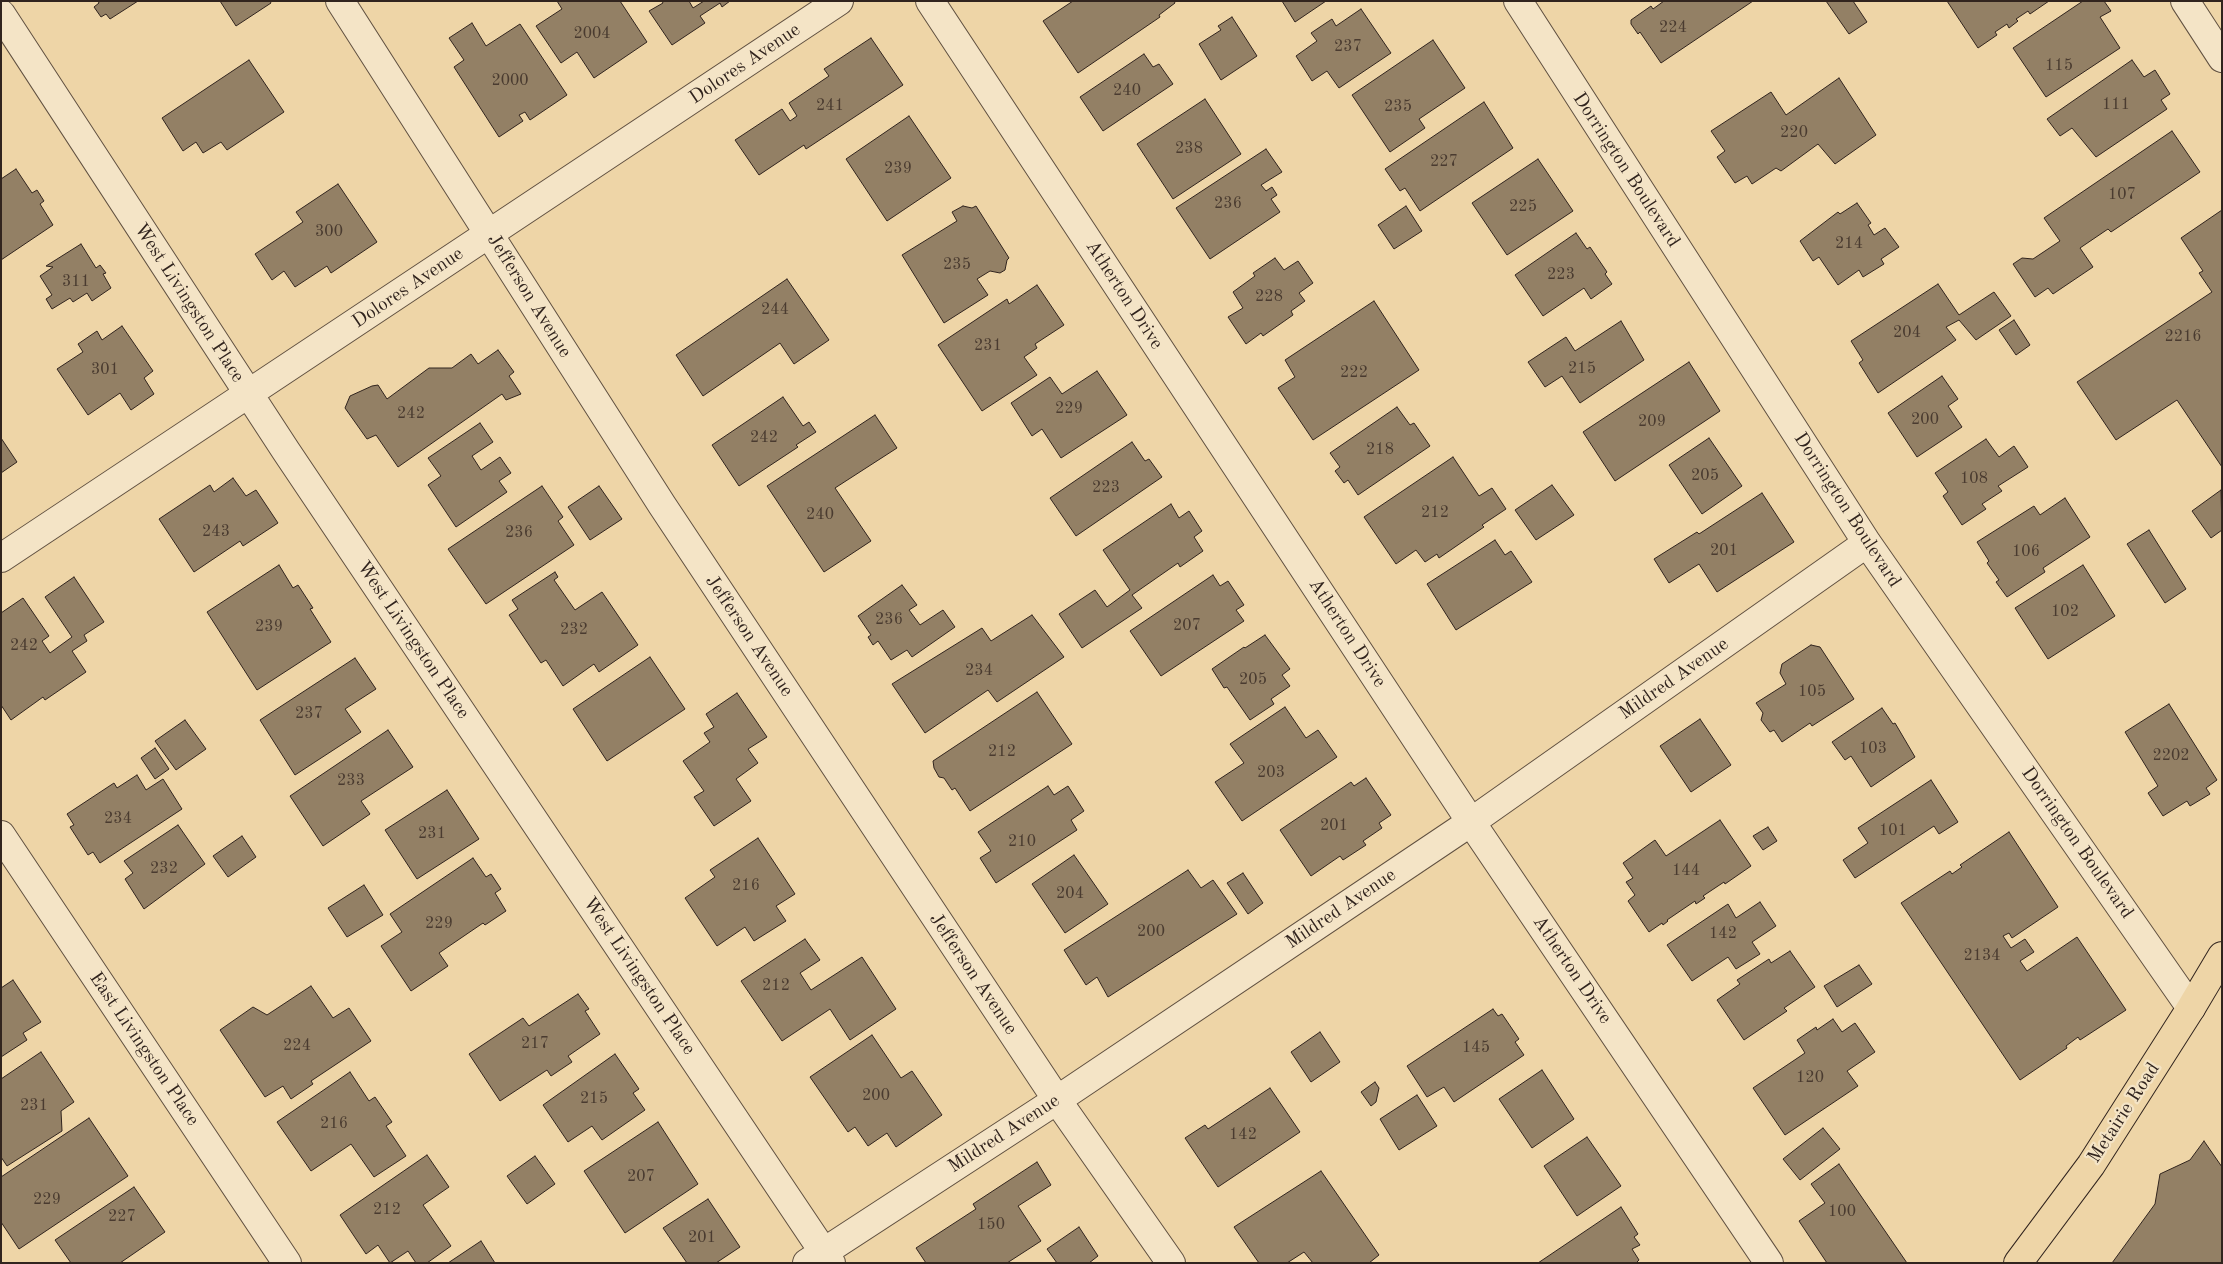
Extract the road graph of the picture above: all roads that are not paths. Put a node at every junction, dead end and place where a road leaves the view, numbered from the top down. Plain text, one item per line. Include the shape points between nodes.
1 (340, 1) edge
2 (839, 1) edge
3 (930, 1) edge
4 (1518, 1) edge
5 (2185, 1) edge
6 (1, 14) edge
7 (2222, 58) edge
8 (489, 233) junction
9 (249, 394) junction
10 (1867, 543) junction
11 (1, 558) edge
12 (1472, 822) junction
13 (1, 835) edge
14 (2222, 958) edge
15 (2191, 1008) junction
16 (1057, 1100) junction
17 (821, 1259) edge
18 (287, 1263) edge
19 (1171, 1263) edge
20 (1769, 1263) edge
21 (2018, 1263) edge

1 - 8 street, Jefferson Avenue
2 - 8 street, Dolores Avenue
3 - 12 street, Atherton Drive
4 - 10 street, Dorrington Boulevard
5 - 7 street
6 - 9 street, West Livingston Place
8 - 9 street, Dolores Avenue
8 - 16 street, Jefferson Avenue via 662,505
9 - 11 street, Dolores Avenue
9 - 17 street, West Livingston Place
10 - 12 street, Mildred Avenue
10 - 15 street, Dorrington Boulevard
12 - 16 street, Mildred Avenue
12 - 20 street, Atherton Drive
13 - 18 street, East Livingston Place
14 - 15 main road, Metairie Road
15 - 21 main road, Metairie Road via 2091,1165
16 - 17 street, Mildred Avenue
16 - 19 street, Jefferson Avenue

